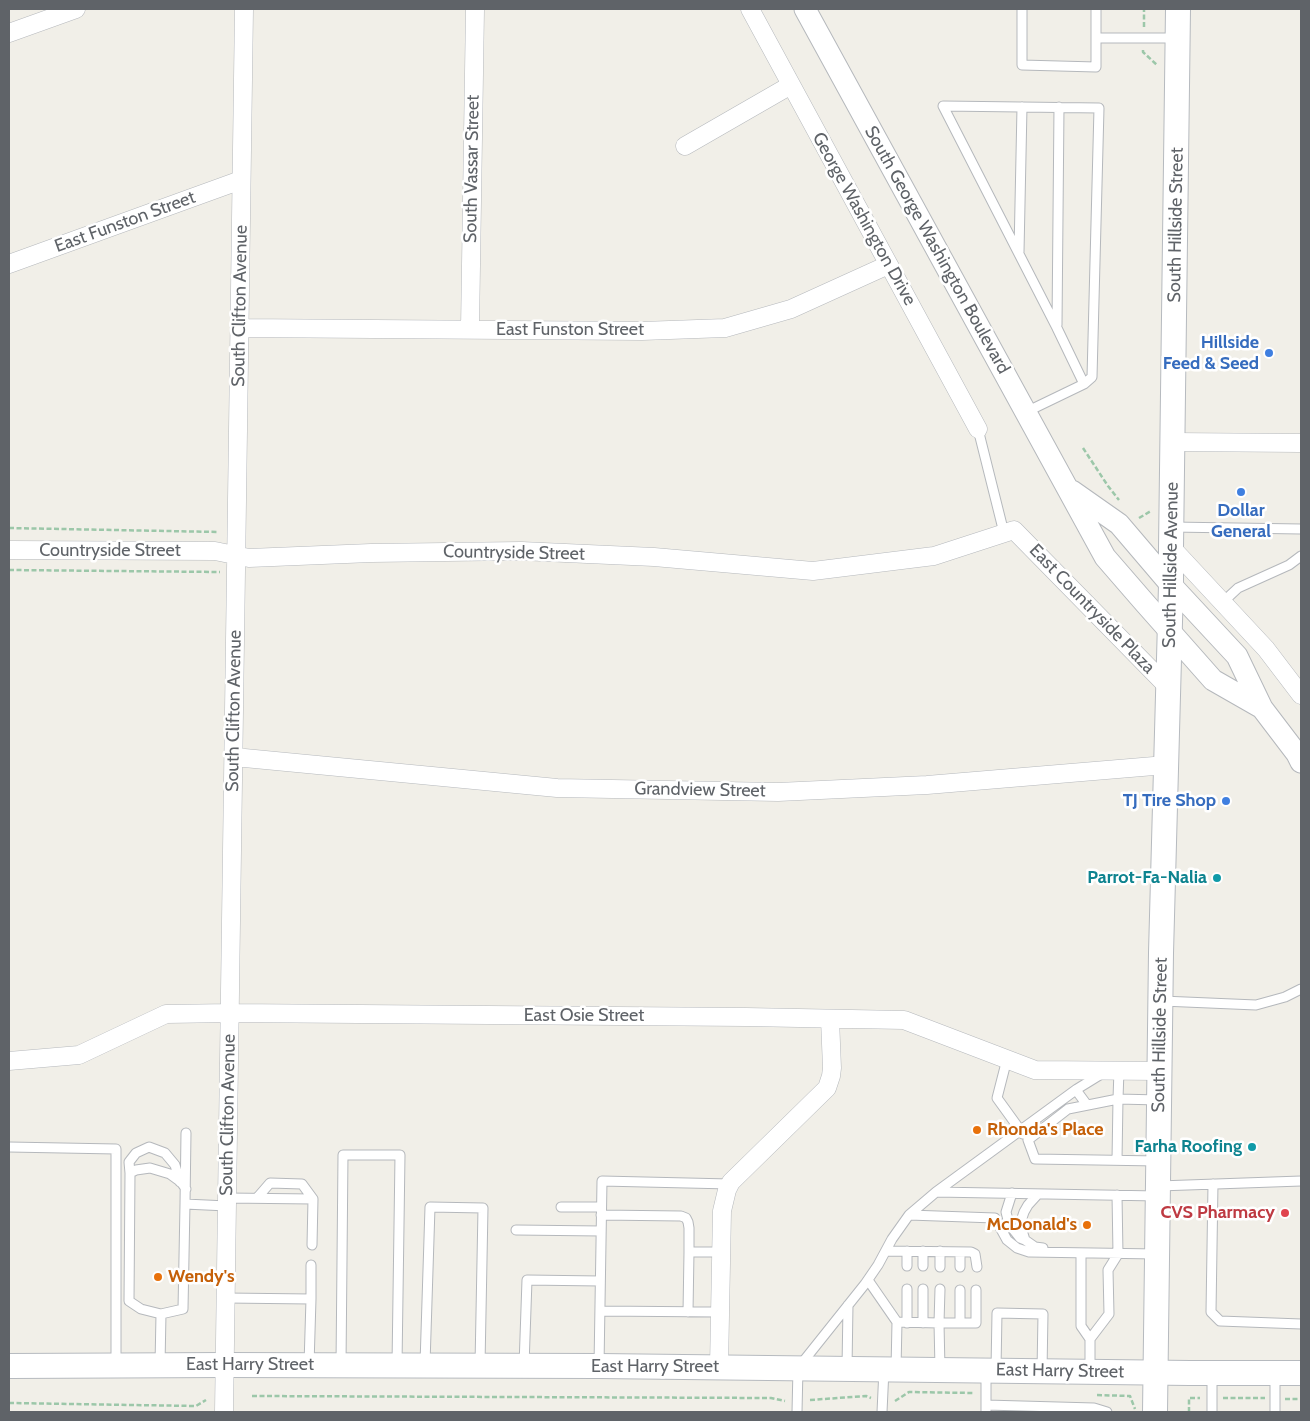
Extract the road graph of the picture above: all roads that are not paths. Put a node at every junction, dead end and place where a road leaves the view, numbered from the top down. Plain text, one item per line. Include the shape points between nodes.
1 (76, 9) edge
2 (244, 9) edge
3 (475, 9) edge
4 (750, 9) edge
5 (805, 9) edge
6 (1022, 9) edge
7 (1096, 9) edge
8 (1178, 9) edge
9 (9, 33) edge
10 (1096, 38) junction
11 (1178, 38) junction
12 (791, 85) junction
13 (1022, 107) junction
14 (1059, 107) junction
15 (685, 146) dead end
16 (241, 180) junction
17 (1019, 254) junction
18 (9, 264) edge
19 (888, 265) junction
20 (240, 328) junction
21 (1057, 328) junction
22 (470, 329) junction
23 (1084, 384) junction
24 (1026, 412) junction
25 (978, 429) joint
26 (1172, 442) junction
27 (1301, 443) edge
28 (1069, 490) junction
29 (1301, 529) edge
30 (1009, 532) junction
31 (1171, 537) junction
32 (9, 550) edge
33 (237, 556) junction
34 (1301, 556) edge
35 (1172, 585) junction
36 (1223, 602) junction
37 (1170, 632) junction
38 (1169, 688) junction
39 (1301, 695) edge
40 (1262, 708) junction
41 (234, 757) junction
42 (1301, 762) edge
43 (1166, 765) junction
44 (1301, 989) edge
45 (1161, 1001) junction
46 (230, 1013) junction
47 (830, 1019) junction
48 (1008, 1059) junction
49 (9, 1061) edge
50 (1113, 1070) junction
51 (1160, 1071) junction
52 (1076, 1090) junction
53 (1118, 1099) junction
54 (1160, 1100) junction
55 (1087, 1105) junction
56 (1020, 1130) junction
57 (186, 1133) dead end
58 (1028, 1140) junction
59 (9, 1148) edge
60 (1117, 1160) junction
61 (1159, 1161) junction
62 (130, 1173) junction
63 (1301, 1181) edge
64 (730, 1184) junction
65 (1213, 1184) junction
66 (183, 1186) junction
67 (1158, 1191) junction
68 (936, 1192) junction
69 (1012, 1193) junction
70 (1038, 1194) junction
71 (1117, 1195) junction
72 (257, 1198) junction
73 (313, 1199) junction
74 (227, 1202) junction
75 (186, 1204) junction
76 (561, 1207) dead end
77 (601, 1211) junction
78 (909, 1215) junction
79 (516, 1230) dead end
80 (601, 1231) junction
81 (1025, 1240) junction
82 (312, 1245) dead end
83 (886, 1250) junction
84 (907, 1251) junction
85 (923, 1251) junction
86 (940, 1251) junction
87 (689, 1252) junction
88 (722, 1252) junction
89 (960, 1252) junction
90 (1069, 1253) junction
91 (1080, 1253) junction
92 (1118, 1254) junction
93 (1157, 1254) junction
94 (311, 1265) dead end
95 (907, 1266) dead end
96 (923, 1266) dead end
97 (940, 1267) dead end
98 (960, 1267) dead end
99 (977, 1267) dead end
100 (868, 1280) junction
101 (600, 1281) junction
102 (907, 1289) dead end
103 (923, 1289) dead end
104 (940, 1289) dead end
105 (960, 1290) dead end
106 (976, 1290) dead end
107 (226, 1298) junction
108 (311, 1299) junction
109 (848, 1305) junction
110 (600, 1311) junction
111 (688, 1312) junction
112 (720, 1312) junction
113 (161, 1314) junction
114 (896, 1322) junction
115 (906, 1322) junction
116 (923, 1323) junction
117 (940, 1323) junction
118 (960, 1323) junction
119 (1301, 1324) edge
120 (1090, 1338) junction
121 (160, 1365) junction
122 (225, 1365) junction
123 (310, 1365) junction
124 (341, 1365) junction
125 (397, 1365) junction
126 (9, 1366) edge
127 (116, 1366) junction
128 (425, 1366) junction
129 (480, 1366) junction
130 (524, 1366) junction
131 (599, 1366) junction
132 (719, 1367) junction
133 (798, 1368) junction
134 (847, 1368) junction
135 (890, 1369) junction
136 (940, 1370) junction
137 (1042, 1371) junction
138 (1090, 1372) junction
139 (1155, 1373) junction
140 (1212, 1373) junction
141 (1275, 1373) junction
142 (1301, 1373) edge
143 (990, 1378) junction
144 (797, 1408) edge
145 (986, 1409) edge
146 (224, 1412) edge
147 (882, 1412) edge
148 (1106, 1412) edge
149 (1155, 1412) edge
150 (1212, 1412) edge
151 (1275, 1412) edge

1 - 9 street
2 - 16 street, South Clifton Avenue
3 - 22 street, South Vassar Street
4 - 12 street, George Washington Drive
5 - 24 street, South George Washington Boulevard
6 - 10 lane via 1022,65 1096,67
7 - 10 lane
8 - 11 main road, South Hillside Street
10 - 11 lane
11 - 26 main road, South Hillside Street
12 - 15 street
12 - 19 street, George Washington Drive
13 - 14 lane
13 - 17 lane
13 - 17 lane via 943,106
14 - 21 lane
14 - 23 lane via 1099,108 1092,377
16 - 18 street, East Funston Street
16 - 20 street, South Clifton Avenue
17 - 21 lane
19 - 22 street, East Funston Street via 792,309 725,328 642,331
19 - 25 street, George Washington Drive
20 - 22 street, East Funston Street
20 - 33 street, South Clifton Avenue
21 - 23 lane
23 - 24 lane
24 - 28 street, South George Washington Boulevard
25 - 30 lane
26 - 27 street
26 - 31 main road, South Hillside Avenue
28 - 35 street, South George Washington Boulevard via 1119,524
28 - 37 street, South George Washington Boulevard via 1105,557
29 - 31 lane
30 - 33 street, Countryside Street via 934,556 813,571 654,557 521,551
30 - 38 street, East Countryside Plaza
31 - 35 main road, South Hillside Avenue
31 - 36 street
32 - 33 street, Countryside Street via 215,551
33 - 41 street, South Clifton Avenue
34 - 36 lane via 1289,565 1238,588
35 - 37 main road, South Hillside Avenue
35 - 40 street, South George Washington Boulevard via 1237,656
36 - 39 street via 1266,648
37 - 38 main road, South Hillside Avenue
37 - 40 street, South George Washington Boulevard via 1213,680
38 - 43 main road, South Hillside Street
40 - 42 street, South George Washington Boulevard
41 - 43 street, Grandview Street via 557,788 778,792 927,785
41 - 46 street, South Clifton Avenue
43 - 45 main road, South Hillside Street
44 - 45 lane via 1256,1005
45 - 51 main road, South Hillside Street
46 - 47 street, East Osie Street
46 - 49 street, East Osie Street via 166,1014 79,1055
46 - 74 street, South Clifton Avenue
47 - 48 street, East Osie Street via 904,1020
47 - 64 street via 832,1068 827,1088
48 - 50 street, East Osie Street via 1035,1070
48 - 56 lane via 997,1098
50 - 51 street, East Osie Street
50 - 52 lane
50 - 53 lane
51 - 54 main road, South Hillside Street
52 - 55 lane
52 - 56 lane
53 - 54 lane
53 - 55 lane
53 - 60 lane
54 - 61 main road, South Hillside Street
55 - 58 lane via 1068,1109
56 - 58 lane
56 - 68 lane
57 - 66 lane
58 - 60 lane via 1035,1159
59 - 127 lane via 116,1149
60 - 61 lane
61 - 67 main road, South Hillside Street
62 - 66 lane via 150,1168 170,1174
62 - 66 lane via 129,1162 136,1153 149,1147 165,1152
62 - 113 lane via 129,1301 141,1309
63 - 65 lane
64 - 77 lane via 602,1181
64 - 88 street via 723,1206
65 - 67 lane
65 - 119 lane via 1211,1312 1220,1321
66 - 75 lane
67 - 71 lane
67 - 93 main road, South Hillside Street
68 - 69 lane
68 - 78 lane
69 - 70 lane
69 - 81 lane via 1006,1212 1009,1224
70 - 71 lane
70 - 81 lane via 1028,1205 1020,1224
71 - 92 lane
72 - 73 lane
72 - 73 lane via 270,1183 286,1183 302,1184
72 - 74 lane
73 - 82 lane
74 - 75 lane
74 - 107 street, South Clifton Avenue
75 - 113 lane via 183,1309
76 - 77 lane
77 - 80 lane
77 - 87 lane via 686,1218
78 - 83 lane
78 - 90 lane via 995,1218 1007,1240 1017,1248 1029,1252
79 - 80 lane
80 - 101 lane
81 - 90 lane via 1035,1247
83 - 84 lane
83 - 100 lane
84 - 85 lane
84 - 95 lane
85 - 86 lane
85 - 96 lane
86 - 89 lane
86 - 97 lane
87 - 88 lane
87 - 111 lane
88 - 112 street
89 - 98 lane
89 - 99 lane via 975,1254
90 - 91 lane
91 - 92 lane
91 - 120 lane via 1081,1326
92 - 93 lane
92 - 120 lane via 1108,1270 1109,1314
93 - 139 main road, South Hillside Street
94 - 108 lane
100 - 109 lane
100 - 114 lane
101 - 110 lane
101 - 130 lane via 527,1280
102 - 115 lane
103 - 116 lane
104 - 117 lane
105 - 118 lane
106 - 118 lane via 976,1324
107 - 108 lane
107 - 122 street, South Clifton Avenue
108 - 123 lane
109 - 133 lane
109 - 134 lane
110 - 111 lane
110 - 131 lane
111 - 112 lane
112 - 132 street
113 - 121 lane
114 - 115 lane
114 - 135 lane
115 - 116 lane
116 - 117 lane
117 - 118 lane
117 - 136 lane
120 - 138 lane
121 - 122 main road, East Harry Street
121 - 127 main road, East Harry Street
122 - 123 main road, East Harry Street
122 - 146 street, South Clifton Avenue
123 - 124 main road, East Harry Street
124 - 125 main road, East Harry Street
124 - 125 lane via 343,1155 400,1155
125 - 128 main road, East Harry Street
126 - 127 main road, East Harry Street
128 - 129 main road, East Harry Street
128 - 129 lane via 430,1207 483,1208
129 - 130 main road, East Harry Street
130 - 131 main road, East Harry Street
131 - 132 main road, East Harry Street
132 - 133 main road, East Harry Street
133 - 134 main road, East Harry Street
133 - 144 lane
134 - 135 main road, East Harry Street
135 - 136 main road, East Harry Street
135 - 147 lane
136 - 143 main road, East Harry Street
137 - 138 main road, East Harry Street
137 - 143 main road, East Harry Street
137 - 143 lane via 1044,1314 997,1313
138 - 139 main road, East Harry Street
139 - 140 main road, East Harry Street
139 - 149 main road, South Hillside Street
140 - 141 main road, East Harry Street
140 - 150 lane
141 - 142 main road, East Harry Street
141 - 151 lane
143 - 145 lane
145 - 148 lane via 1094,1408

